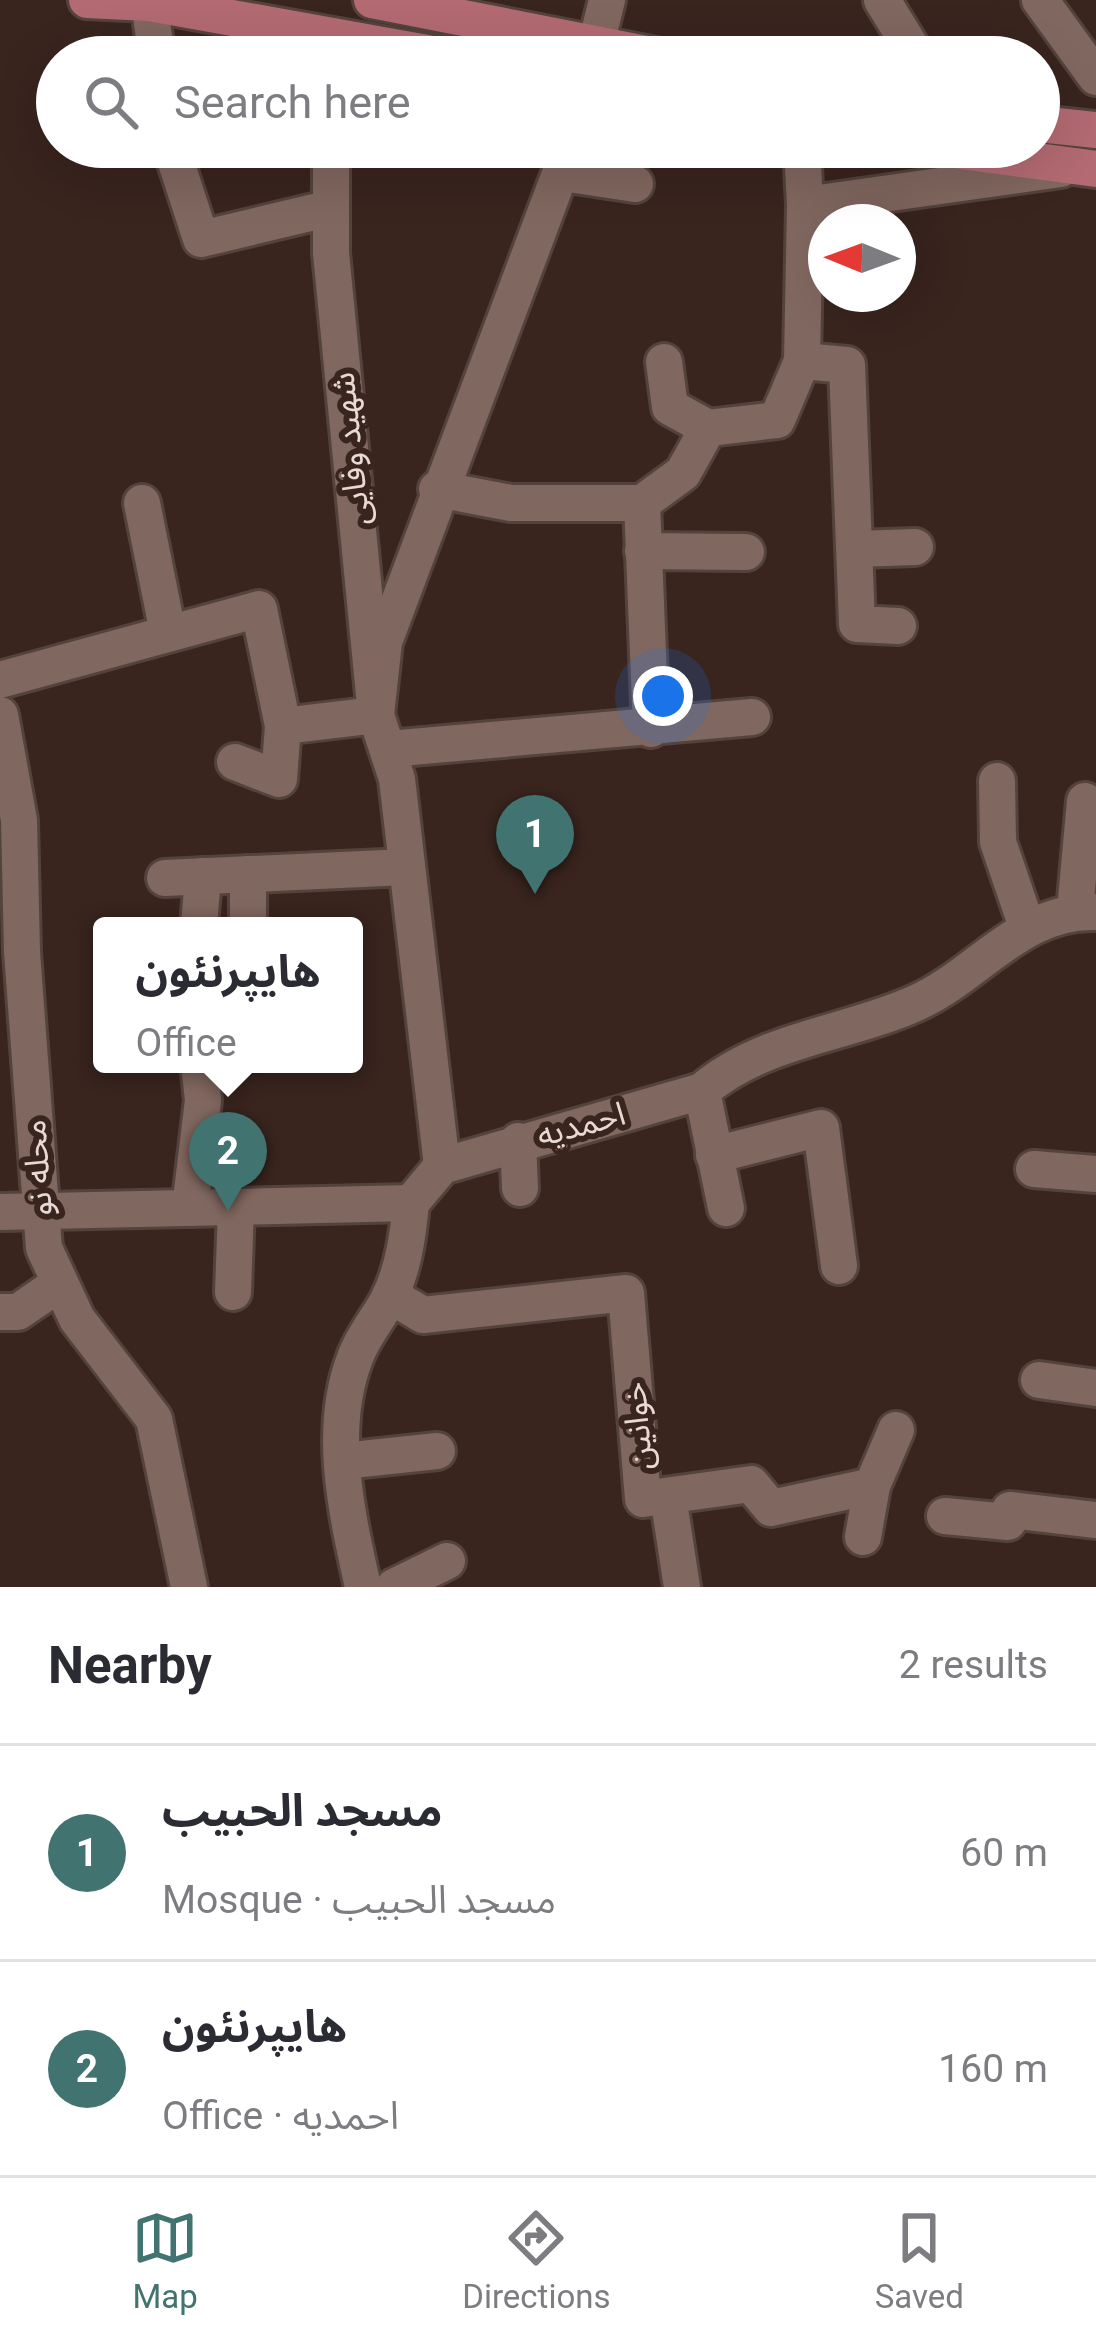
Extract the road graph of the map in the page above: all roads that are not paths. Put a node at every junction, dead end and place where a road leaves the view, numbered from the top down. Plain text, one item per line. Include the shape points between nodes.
1 (87, 0) edge
2 (372, 0) edge
3 (607, 0) edge
4 (882, 0) edge
5 (1040, 0) edge
6 (149, 3) edge
7 (154, 36) edge
8 (294, 36) edge
9 (529, 36) edge
10 (599, 36) edge
11 (904, 36) edge
12 (1096, 77) edge
13 (1060, 126) edge
14 (1096, 130) edge
15 (178, 168) edge
16 (331, 168) edge
17 (563, 168) edge
18 (589, 168) edge
19 (803, 168) edge
20 (1083, 168) edge
21 (635, 184) dead end
22 (805, 206) junction
23 (331, 208) junction
24 (802, 361) junction
25 (664, 362) dead end
26 (708, 428) junction
27 (437, 489) junction
28 (141, 498) dead end
29 (642, 503) junction
30 (915, 547) dead end
31 (856, 549) junction
32 (643, 551) junction
33 (746, 552) dead end
34 (898, 626) dead end
35 (168, 632) junction
36 (0, 680) edge
37 (0, 715) edge
38 (752, 717) dead end
39 (283, 726) junction
40 (651, 729) junction
41 (382, 732) junction
42 (235, 762) dead end
43 (997, 781) dead end
44 (1084, 801) dead end
45 (10, 820) edge
46 (406, 867) junction
47 (248, 874) junction
48 (203, 876) junction
49 (165, 878) dead end
50 (1085, 911) edge
51 (200, 917) edge
52 (248, 917) edge
53 (1028, 927) junction
54 (14, 1034) edge
55 (200, 1073) edge
56 (702, 1091) junction
57 (518, 1141) junction
58 (714, 1155) junction
59 (442, 1166) junction
60 (1034, 1169) dead end
61 (1096, 1174) edge
62 (520, 1188) dead end
63 (411, 1203) junction
64 (236, 1207) junction
65 (190, 1208) junction
66 (726, 1208) dead end
67 (0, 1212) edge
68 (39, 1213) junction
69 (839, 1266) dead end
70 (60, 1283) junction
71 (232, 1292) dead end
72 (391, 1296) junction
73 (0, 1312) edge
74 (1039, 1380) dead end
75 (1096, 1388) edge
76 (896, 1430) dead end
77 (437, 1450) dead end
78 (343, 1461) junction
79 (872, 1486) junction
80 (668, 1496) junction
81 (945, 1516) dead end
82 (1096, 1520) edge
83 (863, 1538) dead end
84 (447, 1561) dead end
85 (189, 1587) edge
86 (363, 1587) edge
87 (394, 1587) edge
88 (682, 1587) edge

1 - 6 main road
2 - 9 main road
3 - 10 street
4 - 11 street
5 - 12 street
6 - 7 street
6 - 8 main road
13 - 14 main road
15 - 23 street via 201,239
16 - 23 street, شهید وفایی
17 - 27 street
18 - 21 street
19 - 22 street
20 - 22 street
22 - 24 street
23 - 41 street, شهید وفایی
24 - 26 street via 777,420
24 - 31 street via 848,365
25 - 26 street via 670,407
26 - 29 street via 683,472
27 - 29 street via 511,503
27 - 41 street via 384,642
28 - 35 street
29 - 32 street
30 - 31 street
31 - 34 street via 857,625
32 - 33 street
32 - 40 street
35 - 36 street
35 - 39 street via 259,609
37 - 45 street, محله نو
38 - 40 street
39 - 41 street
39 - 42 street via 279,779
40 - 41 street
41 - 46 street
43 - 53 street via 998,842
44 - 50 street
45 - 54 street, محله نو
46 - 47 street
46 - 59 street
47 - 48 street
47 - 52 street
48 - 49 street
48 - 51 street
50 - 53 street, احمدیه
53 - 56 street, احمدیه via 919,1002 733,1064
54 - 68 street, محله نو
55 - 65 street
56 - 57 street, احمدیه
56 - 58 street
57 - 59 street, احمدیه
57 - 62 street
58 - 66 street
58 - 69 street via 821,1128
59 - 63 street
60 - 61 street
63 - 64 street
63 - 72 street
64 - 65 street
64 - 71 street
65 - 68 street
67 - 68 street
68 - 70 street, محله نو
70 - 73 street via 18,1312
70 - 85 street, محله نو via 76,1319 154,1419
72 - 78 street via 355,1358 339,1426
72 - 80 street, خوانین via 423,1315 626,1292 643,1499
74 - 75 street
76 - 79 street
77 - 78 street
78 - 86 street
79 - 80 street, خوانین via 771,1508 751,1484
79 - 83 street
80 - 88 street
81 - 82 street via 1008,1522 1010,1510
84 - 87 street

